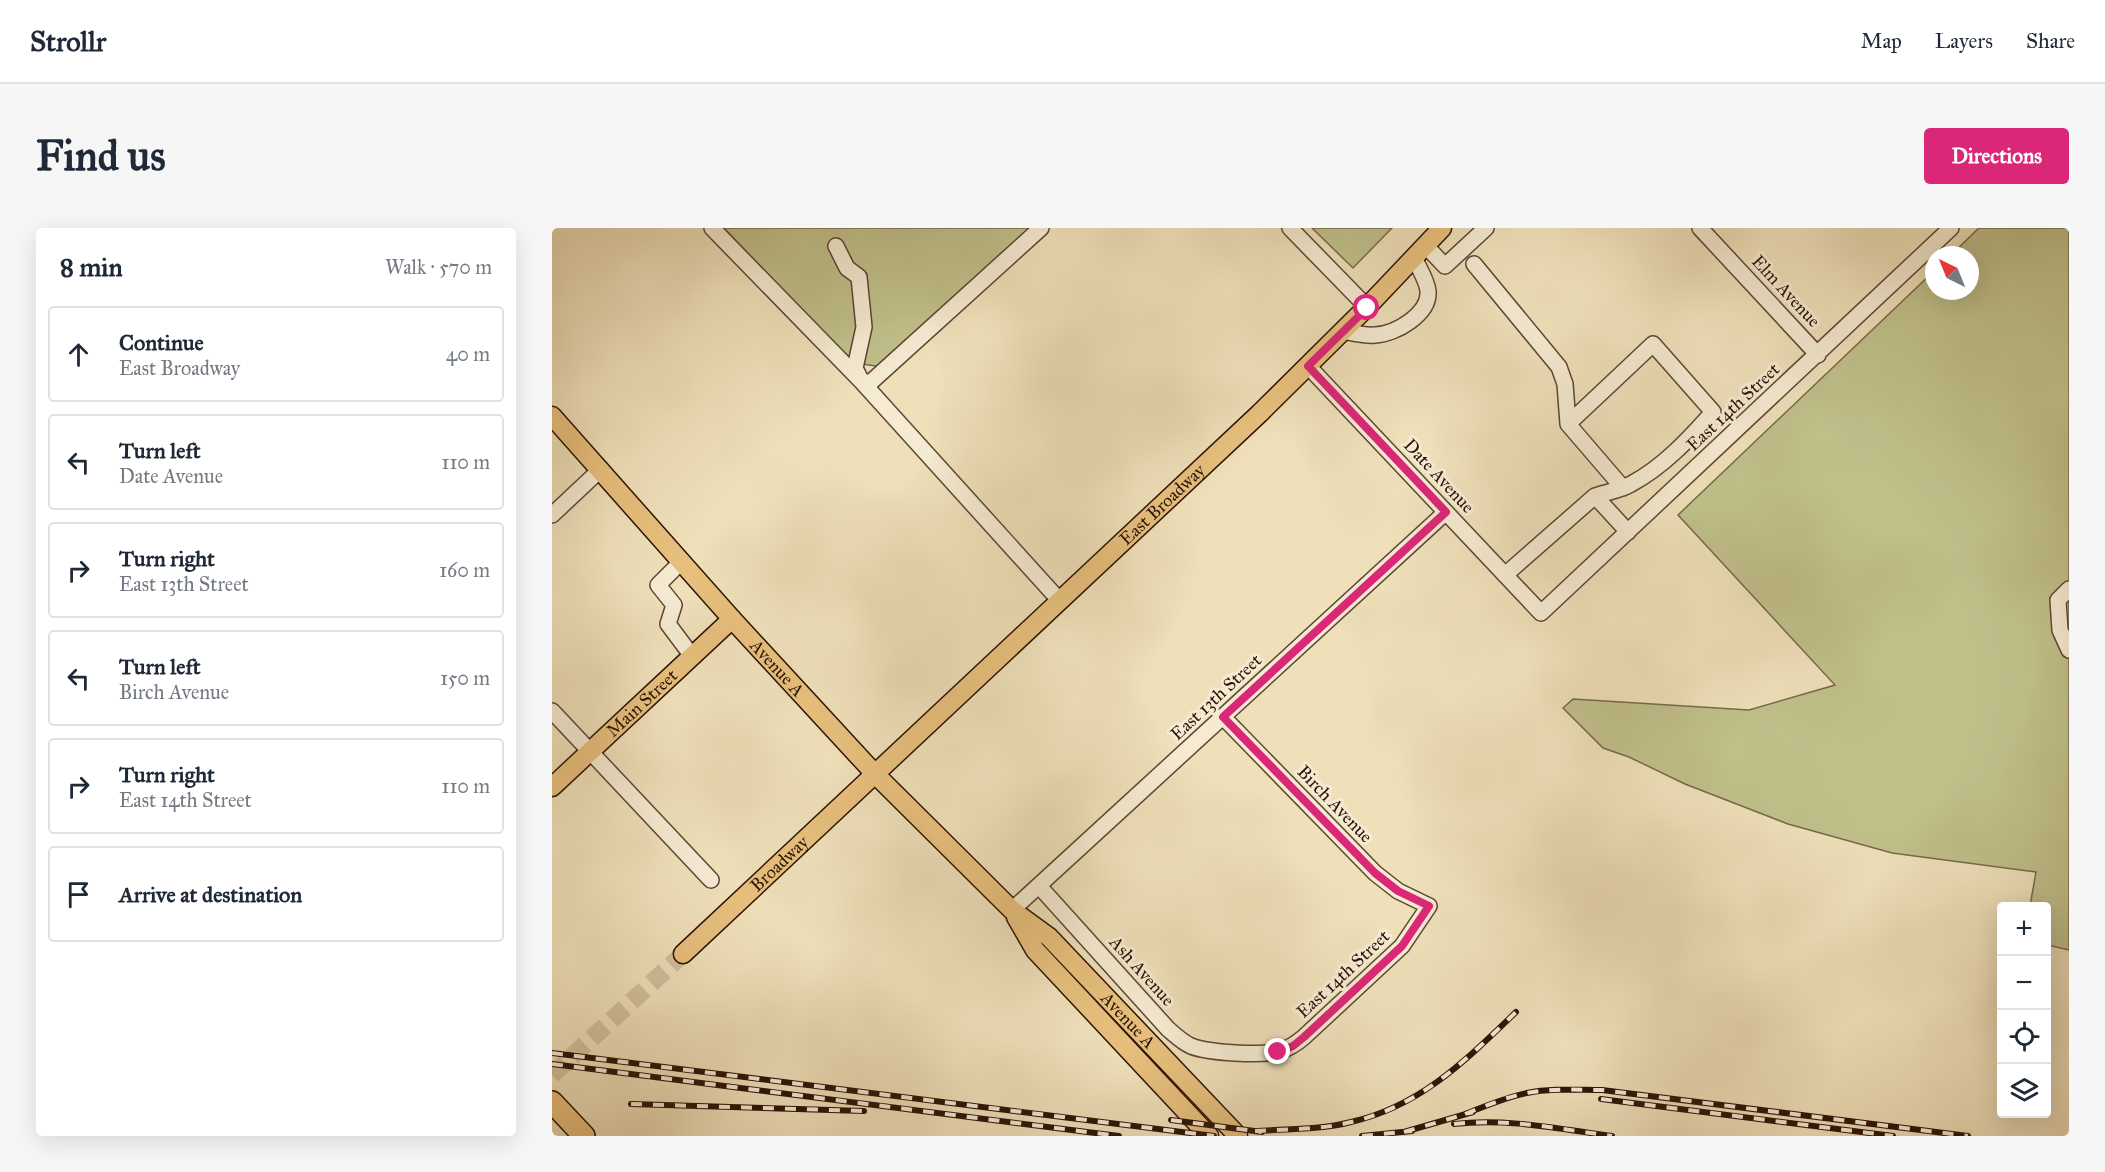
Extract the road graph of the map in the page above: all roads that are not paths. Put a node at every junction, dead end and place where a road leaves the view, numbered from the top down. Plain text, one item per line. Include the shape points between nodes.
1 (712, 228) edge
2 (1041, 228) edge
3 (1290, 228) edge
4 (1442, 228) edge
5 (1486, 228) edge
6 (1700, 228) edge
7 (1951, 228) edge
8 (836, 246) dead end
9 (1419, 251) junction
10 (1474, 264) dead end
11 (1367, 308) junction
12 (1343, 331) junction
13 (1818, 355) junction
14 (1308, 366) junction
15 (862, 382) junction
16 (552, 416) edge
17 (1568, 424) junction
18 (601, 469) junction
19 (1623, 488) junction
20 (1595, 496) junction
21 (1446, 512) junction
22 (552, 514) edge
23 (1629, 532) junction
24 (682, 561) junction
25 (1505, 575) junction
26 (2069, 589) edge
27 (1060, 601) junction
28 (1541, 613) joint
29 (732, 619) junction
30 (2069, 650) edge
31 (692, 656) junction
32 (552, 711) edge
33 (1223, 717) junction
34 (590, 752) junction
35 (875, 774) junction
36 (552, 787) edge
37 (711, 880) dead end
38 (1039, 886) junction
39 (1429, 906) joint
40 (1012, 910) junction
41 (683, 954) tunnel mouth
42 (1234, 1053) joint
43 (552, 1102) edge
44 (584, 1136) edge
45 (1209, 1136) edge
46 (1238, 1136) edge

1 - 15 street
2 - 15 street via 872,382
3 - 11 street
4 - 9 main road, East Broadway
5 - 9 street via 1445,266
6 - 13 street, Elm Avenue
7 - 13 street, East 14th Street
8 - 15 street via 847,268 860,277 864,327 855,368
9 - 11 main road, East Broadway
9 - 12 street via 1428,288 1423,308 1406,324 1376,336
10 - 17 street via 1559,367 1565,384
11 - 12 main road, East Broadway
12 - 14 main road, East Broadway
13 - 23 street, East 14th Street
14 - 21 street, Date Avenue
14 - 27 main road, East Broadway
15 - 27 street
16 - 18 main road, Avenue A
17 - 19 street
17 - 19 street via 1653,344 1713,412 1677,450 1647,475
18 - 22 street
18 - 24 main road, Avenue A
19 - 20 street
20 - 23 street
20 - 25 street
21 - 25 street, Date Avenue
21 - 33 street, East 13th Street
23 - 28 street, East 14th Street
24 - 29 main road, Avenue A
24 - 31 street via 658,585 674,605 668,624
25 - 28 street, Date Avenue
26 - 30 street via 2058,600 2060,630
27 - 35 main road, East Broadway
29 - 31 main road, Main Street
29 - 35 main road, Avenue A
31 - 34 main road, Main Street
32 - 34 street
33 - 38 street, East 13th Street
33 - 39 street, Birch Avenue via 1375,873 1398,891
34 - 36 main road, Main Street
34 - 37 street
35 - 40 main road, Avenue A
35 - 41 main road, Broadway
38 - 40 street, East 13th Street
38 - 42 street, Ash Avenue via 1168,1029 1190,1046
39 - 42 street, East 14th Street via 1402,946 1293,1046 1278,1052
40 - 45 main road, Avenue A via 1035,950
40 - 46 main road, Avenue A via 1049,937
43 - 44 highway

